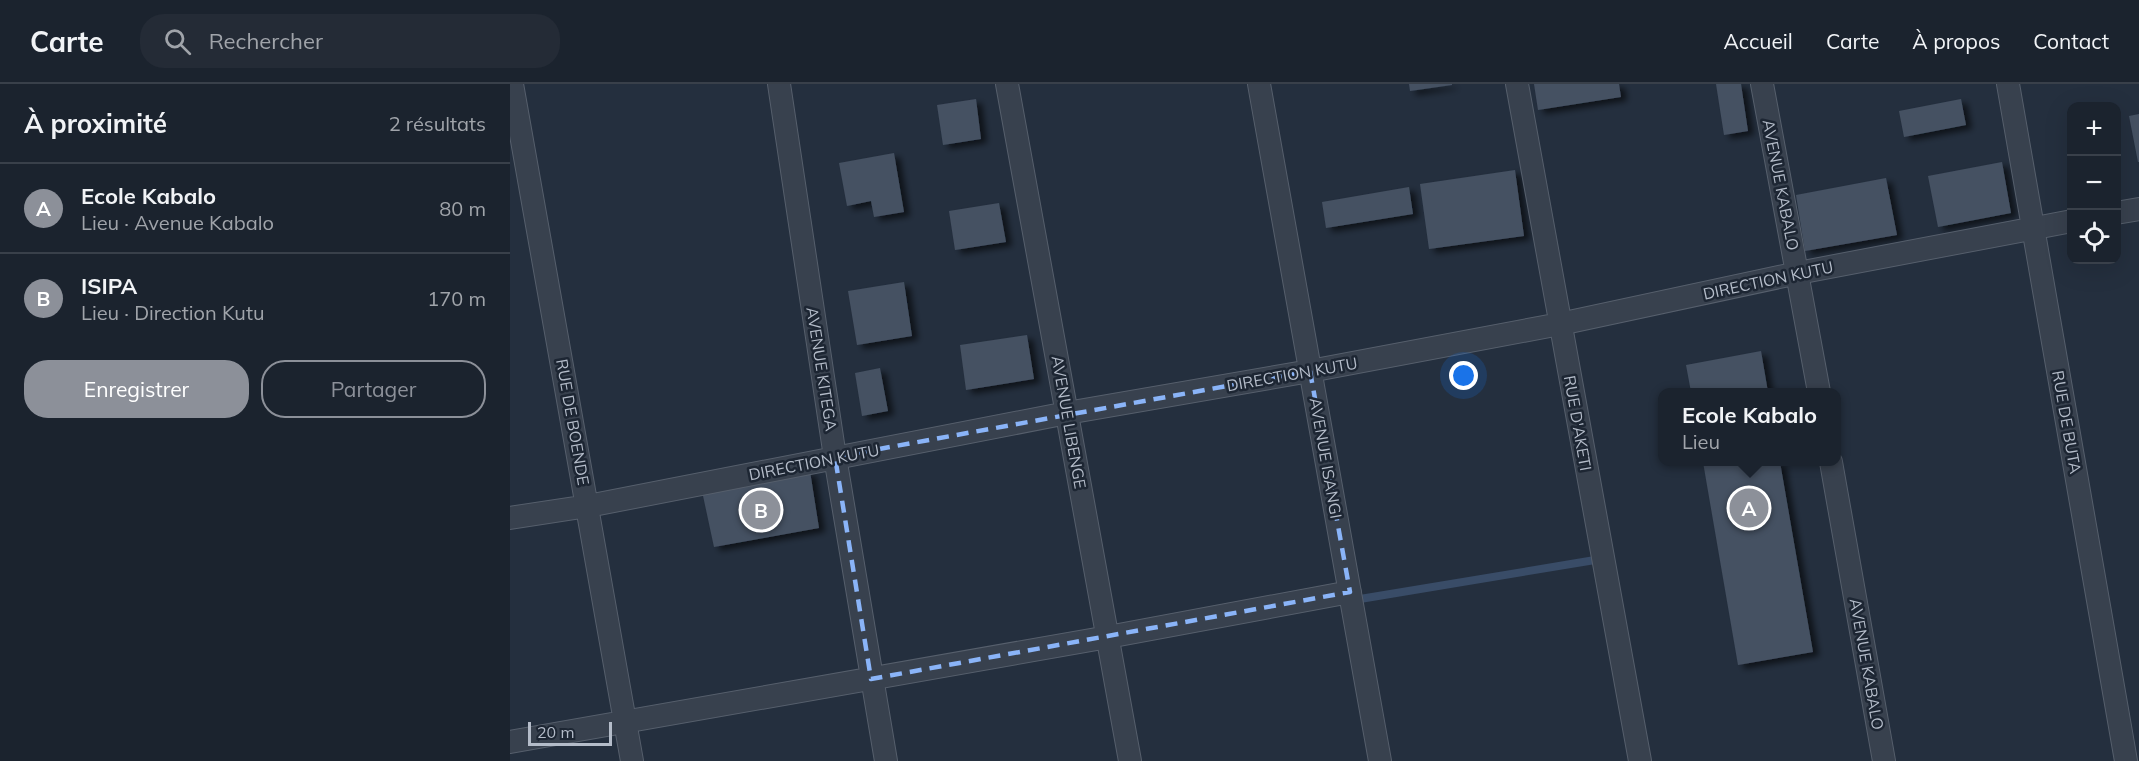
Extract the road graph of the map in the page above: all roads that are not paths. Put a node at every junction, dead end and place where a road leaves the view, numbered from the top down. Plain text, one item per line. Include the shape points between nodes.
1 (512, 84) edge
2 (778, 84) edge
3 (1007, 84) edge
4 (1259, 84) edge
5 (1517, 84) edge
6 (1762, 84) edge
7 (2008, 84) edge
8 (2139, 209) edge
9 (2121, 212) edge
10 (2067, 222) edge
11 (2034, 228) junction
12 (1798, 273) junction
13 (1560, 324) junction
14 (1310, 371) junction
15 (1818, 388) edge
16 (1067, 413) junction
17 (835, 457) junction
18 (1832, 466) edge
19 (588, 506) junction
20 (510, 518) edge
21 (1350, 592) junction
22 (1108, 638) junction
23 (871, 679) junction
24 (625, 722) junction
25 (510, 742) edge
26 (632, 761) edge
27 (886, 761) edge
28 (1130, 761) edge
29 (1380, 761) edge
30 (1640, 761) edge
31 (1884, 761) edge
32 (2126, 761) edge

1 - 19 street, RUE DE BOENDE
2 - 17 street, AVENUE KITEGA
3 - 16 street, AVENUE LIBENGE
4 - 14 street, AVENUE ISANGI
5 - 13 street, RUE D'AKETI
6 - 12 street, AVENUE KABALO
7 - 11 street, RUE DE BUTA
8 - 9 street
10 - 11 street, DIRECTION KUTU
11 - 12 street, DIRECTION KUTU
11 - 32 street, RUE DE BUTA
12 - 13 street, DIRECTION KUTU
12 - 15 street, AVENUE KABALO
13 - 14 street, DIRECTION KUTU
13 - 30 street, RUE D'AKETI
14 - 16 street, DIRECTION KUTU
14 - 21 street, AVENUE ISANGI
16 - 17 street, DIRECTION KUTU
16 - 22 street, AVENUE LIBENGE
17 - 19 street, DIRECTION KUTU
17 - 23 street, AVENUE KITEGA
18 - 31 street, AVENUE KABALO
19 - 20 street, DIRECTION KUTU
19 - 24 street, RUE DE BOENDE
21 - 22 street
21 - 29 street, AVENUE ISANGI
22 - 23 street
22 - 28 street, AVENUE LIBENGE
23 - 24 street
23 - 27 street, AVENUE KITEGA
24 - 25 street
24 - 26 street, RUE DE BOENDE

